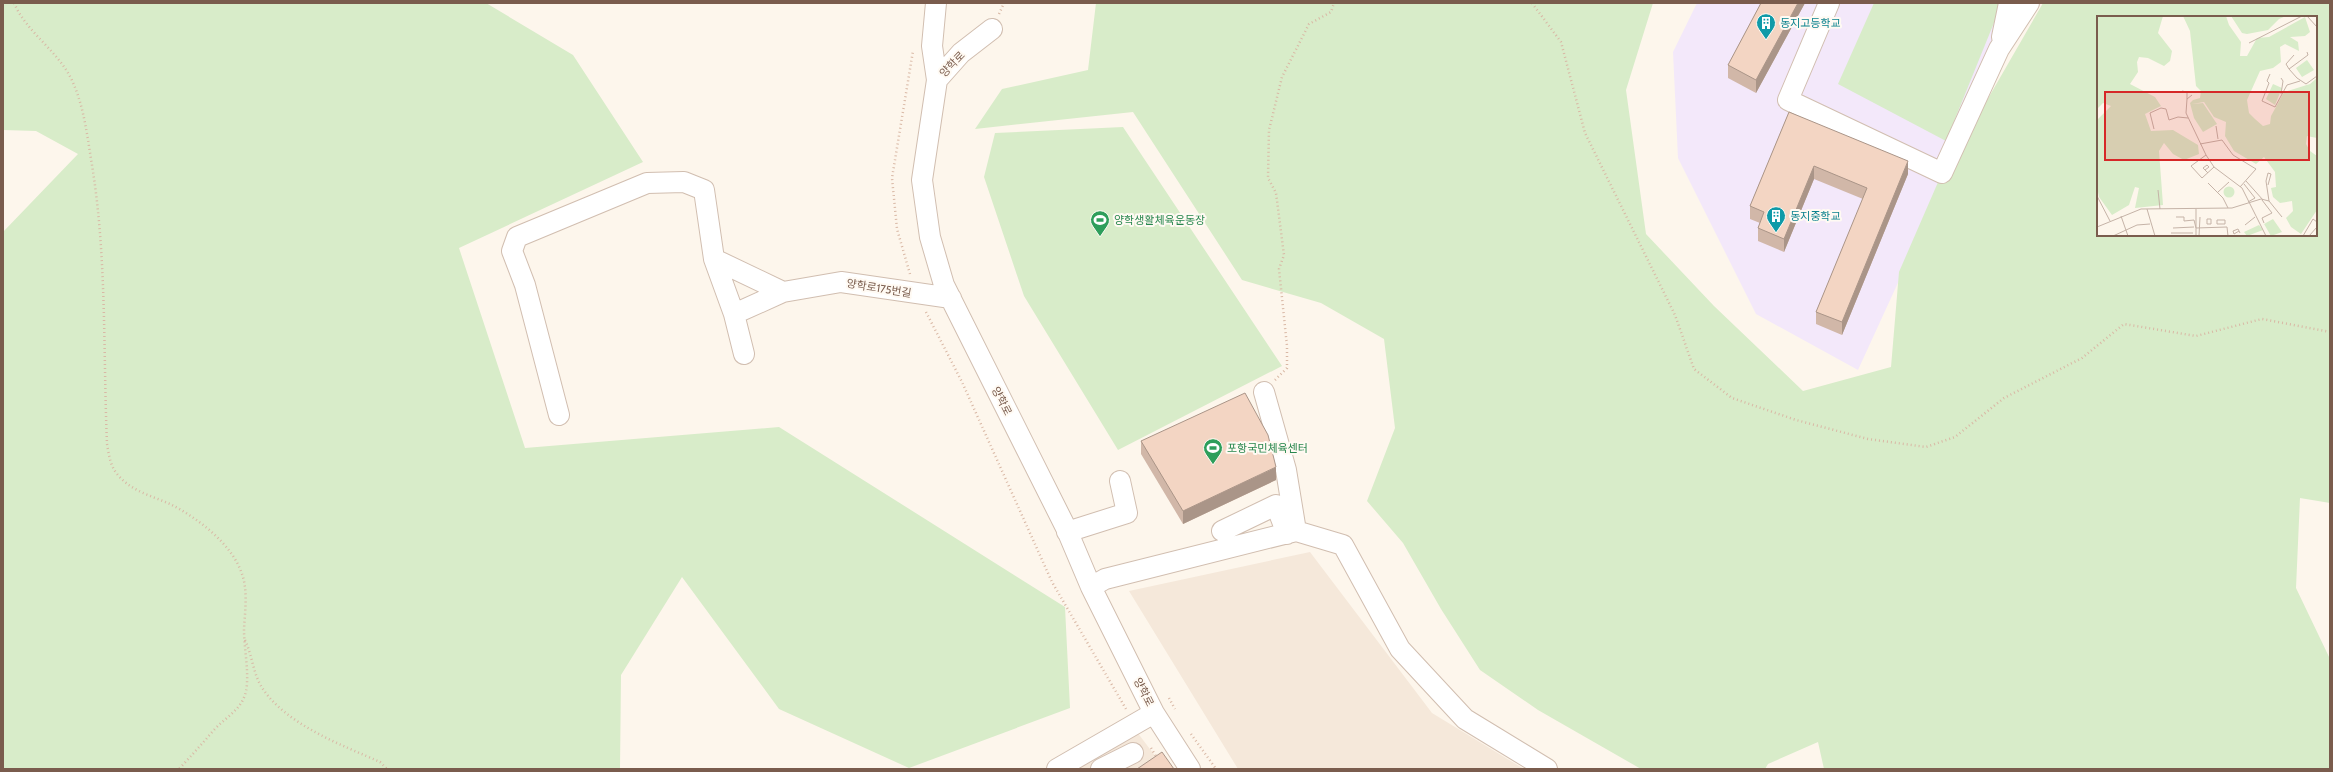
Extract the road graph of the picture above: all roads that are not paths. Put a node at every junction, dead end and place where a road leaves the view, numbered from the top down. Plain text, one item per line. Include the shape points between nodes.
1 (936, 3) edge
2 (1829, 3) edge
3 (2008, 3) edge
4 (2029, 3) edge
5 (992, 29) dead end
6 (1999, 49) junction
7 (937, 80) junction
8 (714, 259) junction
9 (783, 292) junction
10 (951, 298) junction
11 (734, 314) junction
12 (744, 354) dead end
13 (1264, 392) road end
14 (559, 415) dead end
15 (1120, 481) dead end
16 (1222, 531) dead end
17 (1067, 532) junction
18 (1292, 533) junction
19 (1091, 587) junction
20 (1154, 713) junction
21 (1133, 753) dead end
22 (1057, 769) edge
23 (1101, 769) edge
24 (1190, 769) edge
25 (1547, 769) edge

1 - 7 street via 932,46
2 - 6 street via 1788,100 1942,173
3 - 6 street
4 - 6 street
5 - 7 street, 양학로 via 961,53
7 - 10 street, 양학로 via 922,180 930,237 944,285
8 - 9 street
8 - 11 street
8 - 14 street via 704,190 684,182 646,183 517,237 512,251 525,285
9 - 10 street, 양학로175번길 via 841,282
9 - 11 street, 양학로175번길
10 - 17 street, 양학로
11 - 12 street
13 - 18 street via 1286,470
15 - 17 street via 1127,513
16 - 18 street via 1276,505
17 - 19 street, 양학로
18 - 19 street via 1105,579
18 - 25 street via 1343,545 1400,649 1465,719
19 - 20 street, 양학로
20 - 22 street
20 - 24 street, 양학로
21 - 23 street

